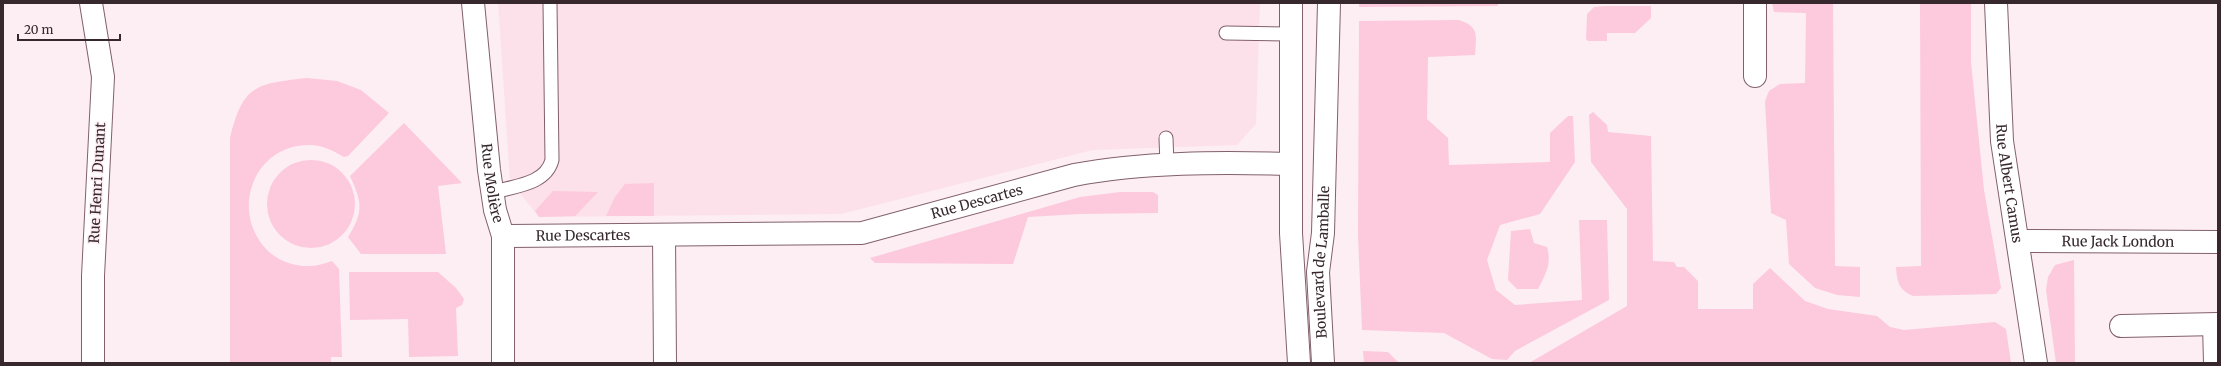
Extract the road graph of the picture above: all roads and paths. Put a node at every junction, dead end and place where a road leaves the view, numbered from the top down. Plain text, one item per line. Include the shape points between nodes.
1 (91, 3) edge
2 (473, 3) edge
3 (550, 3) edge
4 (1291, 3) edge
5 (1329, 3) edge
6 (1755, 3) edge
7 (1996, 3) edge
8 (1226, 33) dead end
9 (1289, 34) junction
10 (1755, 76) dead end
11 (1166, 138) dead end
12 (1323, 162) junction
13 (1289, 164) junction
14 (1167, 165) junction
15 (494, 192) junction
16 (664, 235) junction
17 (503, 236) junction
18 (2018, 240) junction
19 (2218, 242) edge
20 (2216, 324) edge
21 (2121, 326) dead end
22 (93, 363) edge
23 (503, 363) edge
24 (665, 363) edge
25 (1299, 363) edge
26 (1323, 363) edge
27 (2036, 363) edge
28 (2215, 363) edge

1 - 22 street, Rue Henri Dunant via 103,77 93,276
2 - 15 street, Rue Molière via 483,118
3 - 15 lane via 550,169 541,178
4 - 9 street, Boulevard de Lamballe
5 - 12 street, Boulevard de Lamballe
6 - 10 street
7 - 18 street, Rue Albert Camus via 2002,141
8 - 9 lane
9 - 13 street, Boulevard de Lamballe
11 - 14 lane
12 - 13 street
12 - 26 street, Boulevard de Lamballe via 1323,233 1318,272
13 - 14 street, Rue Descartes
13 - 25 street, Boulevard de Lamballe via 1294,308
14 - 16 street, Rue Descartes via 1074,175 862,233
15 - 17 street, Rue Molière via 495,210
16 - 17 street, Rue Descartes
16 - 24 street
17 - 23 street, Rue Molière
18 - 19 street, Rue Jack London
18 - 27 street, Rue Albert Camus
20 - 21 street
20 - 28 street

